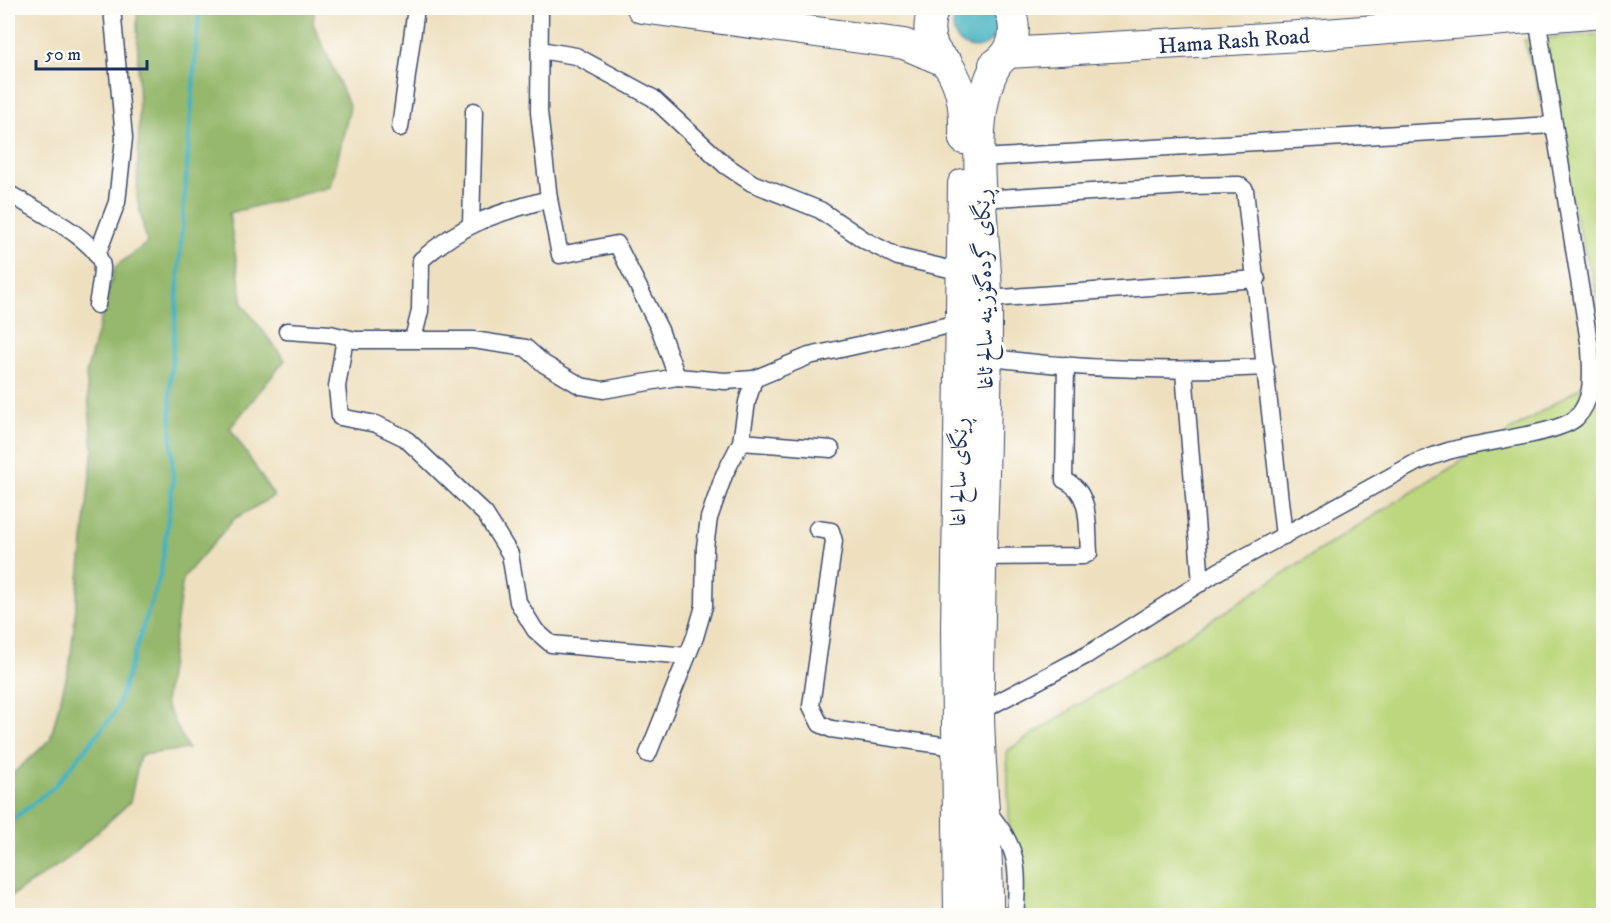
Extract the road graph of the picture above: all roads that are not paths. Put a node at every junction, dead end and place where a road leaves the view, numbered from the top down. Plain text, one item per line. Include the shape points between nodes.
1 (112, 8) edge
2 (416, 8) edge
3 (540, 8) edge
4 (642, 8) edge
5 (934, 8) edge
6 (1009, 8) edge
7 (1604, 12) edge
8 (1537, 18) junction
9 (540, 50) junction
10 (1002, 58) junction
11 (945, 62) junction
12 (474, 111) dead end
13 (1553, 125) junction
14 (400, 128) dead end
15 (981, 158) junction
16 (8, 193) edge
17 (549, 199) junction
18 (982, 200) junction
19 (471, 225) junction
20 (97, 255) junction
21 (962, 272) junction
22 (1257, 279) junction
23 (987, 299) junction
24 (97, 305) dead end
25 (959, 323) junction
26 (287, 331) dead end
27 (345, 338) junction
28 (413, 339) junction
29 (986, 357) junction
30 (1066, 365) junction
31 (1266, 367) junction
32 (1184, 372) junction
33 (677, 377) junction
34 (754, 379) junction
35 (1598, 386) edge
36 (741, 442) junction
37 (831, 449) dead end
38 (817, 529) dead end
39 (1284, 536) junction
40 (982, 557) junction
41 (1201, 583) junction
42 (687, 656) junction
43 (979, 712) junction
44 (955, 747) junction
45 (648, 754) dead end
46 (970, 806) junction
47 (974, 880) junction
48 (959, 915) edge
49 (988, 915) edge
50 (1016, 915) edge

1 - 20 street via 124,138 117,202
2 - 14 street
3 - 9 street
4 - 11 highway, Hama Rash Road via 904,44
5 - 11 highway, ڕێگای سالح اغا via 928,29 935,51
6 - 10 highway, ڕێگای گردەگۆزینە سالح ئاغا via 1015,31
7 - 8 highway, Hama Rash Road
8 - 10 highway, Hama Rash Road
8 - 13 street
9 - 17 street via 539,112
9 - 21 street via 576,56 653,98 725,165 753,183 820,210 898,257
10 - 11 highway, Hama Rash Road via 978,71 957,69
10 - 15 highway, ڕێگای گردەگۆزینە سالح ئاغا via 984,92
11 - 21 highway, ڕێگای سالح اغا via 959,86 965,116
12 - 19 street
13 - 15 street
13 - 35 street
15 - 18 highway, ڕێگای گردەگۆزینە سالح ئاغا
16 - 20 street via 87,242
17 - 19 street via 497,212
17 - 33 street via 560,255 617,244 660,330
18 - 22 street via 1239,185 1248,198
18 - 23 highway, ڕێگای گردەگۆزینە سالح ئاغا
19 - 28 street via 448,236 421,260 420,311
20 - 24 street via 102,266
21 - 25 highway, ڕێگای سالح اغا
22 - 23 street
22 - 31 street
23 - 29 highway, ڕێگای گردەگۆزینە سالح ئاغا
25 - 34 street via 809,356
25 - 44 highway, ڕێگای سالح اغا
26 - 27 street
27 - 28 street
27 - 42 street via 337,387 340,417 376,424 405,438 485,513 510,554 518,602 535,630 551,644
28 - 33 street via 473,340 526,348 581,386 603,390
29 - 30 street
29 - 40 highway, ڕێگای گردەگۆزینە سالح ئاغا
30 - 32 street
30 - 40 street via 1064,480 1079,488 1084,498 1089,553
31 - 32 street
31 - 39 street
32 - 41 street
33 - 34 street
34 - 36 street
35 - 39 street via 1576,418 1557,429 1452,449 1417,462
36 - 37 street
36 - 42 street via 709,518 704,606
38 - 44 street via 831,531 834,541 811,706 815,719 831,729
39 - 41 street
40 - 43 highway, ڕێگای گردەگۆزینە سالح ئاغا
41 - 43 street via 1087,655
42 - 45 street
43 - 46 highway, ڕێگای گردەگۆزینە سالح ئاغا
44 - 46 highway, ڕێگای سالح اغا
46 - 47 highway, ڕێگای گردەگۆزینە سالح ئاغا via 988,832
46 - 50 street via 1004,830 1018,870
47 - 48 highway
47 - 49 highway

